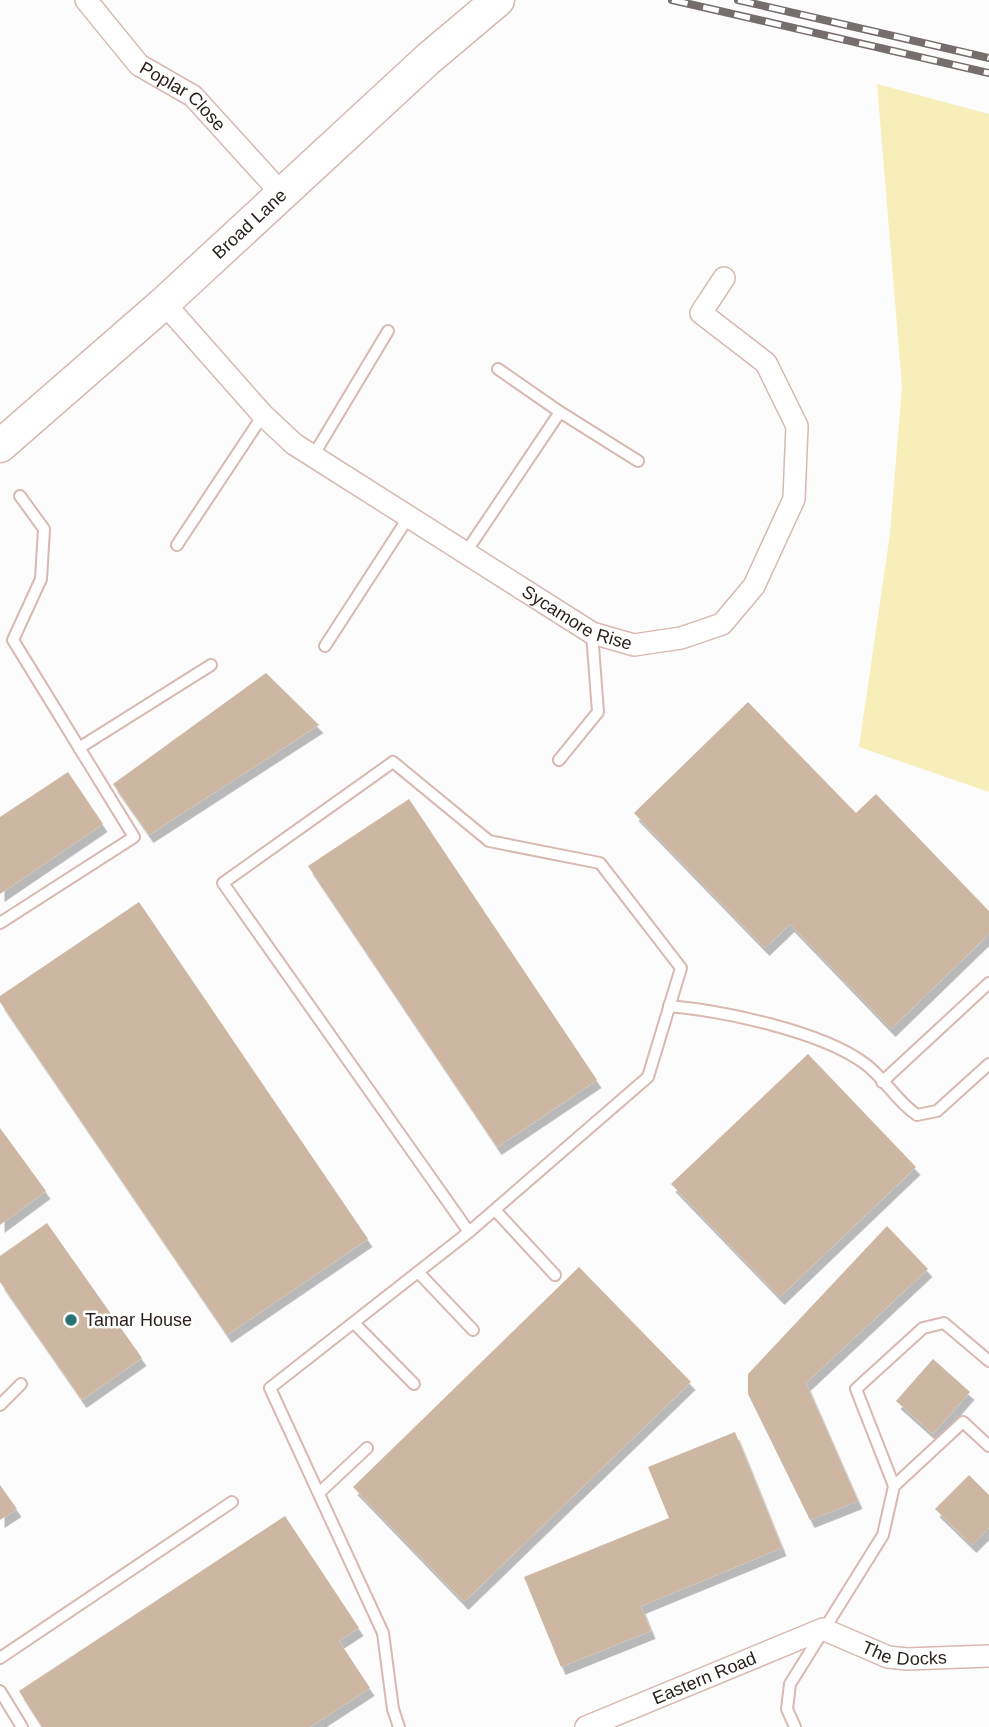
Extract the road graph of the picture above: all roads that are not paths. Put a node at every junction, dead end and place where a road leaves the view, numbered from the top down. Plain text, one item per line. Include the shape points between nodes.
1 (86, 0) edge
2 (498, 0) edge
3 (282, 194) junction
4 (724, 278) dead end
5 (164, 303) junction
6 (388, 331) dead end
7 (498, 369) dead end
8 (560, 412) junction
9 (263, 415) junction
10 (0, 446) edge
11 (313, 456) junction
12 (638, 461) dead end
13 (20, 496) dead end
14 (408, 518) junction
15 (177, 545) dead end
16 (466, 552) junction
17 (592, 633) junction
18 (325, 646) dead end
19 (211, 665) dead end
20 (79, 748) junction
21 (559, 760) dead end
22 (0, 923) edge
23 (989, 983) edge
24 (669, 1006) junction
25 (989, 1064) edge
26 (882, 1082) junction
27 (495, 1210) junction
28 (468, 1233) junction
29 (418, 1272) junction
30 (555, 1275) dead end
31 (354, 1323) junction
32 (473, 1330) dead end
33 (989, 1361) edge
34 (21, 1384) dead end
35 (414, 1384) dead end
36 (0, 1405) edge
37 (989, 1446) edge
38 (367, 1448) dead end
39 (894, 1486) junction
40 (319, 1493) junction
41 (232, 1502) dead end
42 (823, 1629) junction
43 (989, 1656) edge
44 (0, 1658) edge
45 (0, 1691) edge
46 (23, 1727) edge
47 (399, 1727) edge
48 (586, 1727) edge
49 (795, 1727) edge

1 - 3 street, Poplar Close via 139,65 193,96
2 - 3 street, Broad Lane
3 - 5 street, Broad Lane
4 - 17 street, Sycamore Rise via 701,313 766,363 771,373 797,426 794,499 754,586 722,624 681,638 634,645
5 - 9 street, Sycamore Rise
5 - 10 street, Broad Lane
6 - 11 lane
7 - 8 lane
8 - 12 lane
8 - 16 lane
9 - 11 street, Sycamore Rise
9 - 15 lane
11 - 14 street, Sycamore Rise
13 - 20 lane via 44,529 41,579 13,640
14 - 16 street, Sycamore Rise
14 - 18 lane
16 - 17 street, Sycamore Rise
17 - 21 lane via 598,712
19 - 20 lane
20 - 22 lane via 134,837
23 - 26 lane
24 - 26 lane via 697,1008 804,1034 862,1061
24 - 27 lane via 648,1077
24 - 28 lane via 681,968 600,863 489,841 393,762 223,883
25 - 26 lane via 930,1115 917,1115
27 - 28 lane
27 - 30 lane
28 - 29 lane
29 - 31 lane
29 - 32 lane
31 - 35 lane
31 - 40 lane via 270,1388
33 - 39 lane via 944,1323 935,1323 923,1328 856,1389
34 - 36 lane
37 - 39 lane via 963,1422
38 - 40 lane
39 - 42 lane via 883,1535
40 - 47 lane via 383,1633
41 - 44 lane
42 - 43 street, The Docks via 888,1657
42 - 48 street, Eastern Road
42 - 49 lane via 790,1684 787,1709
45 - 46 lane

